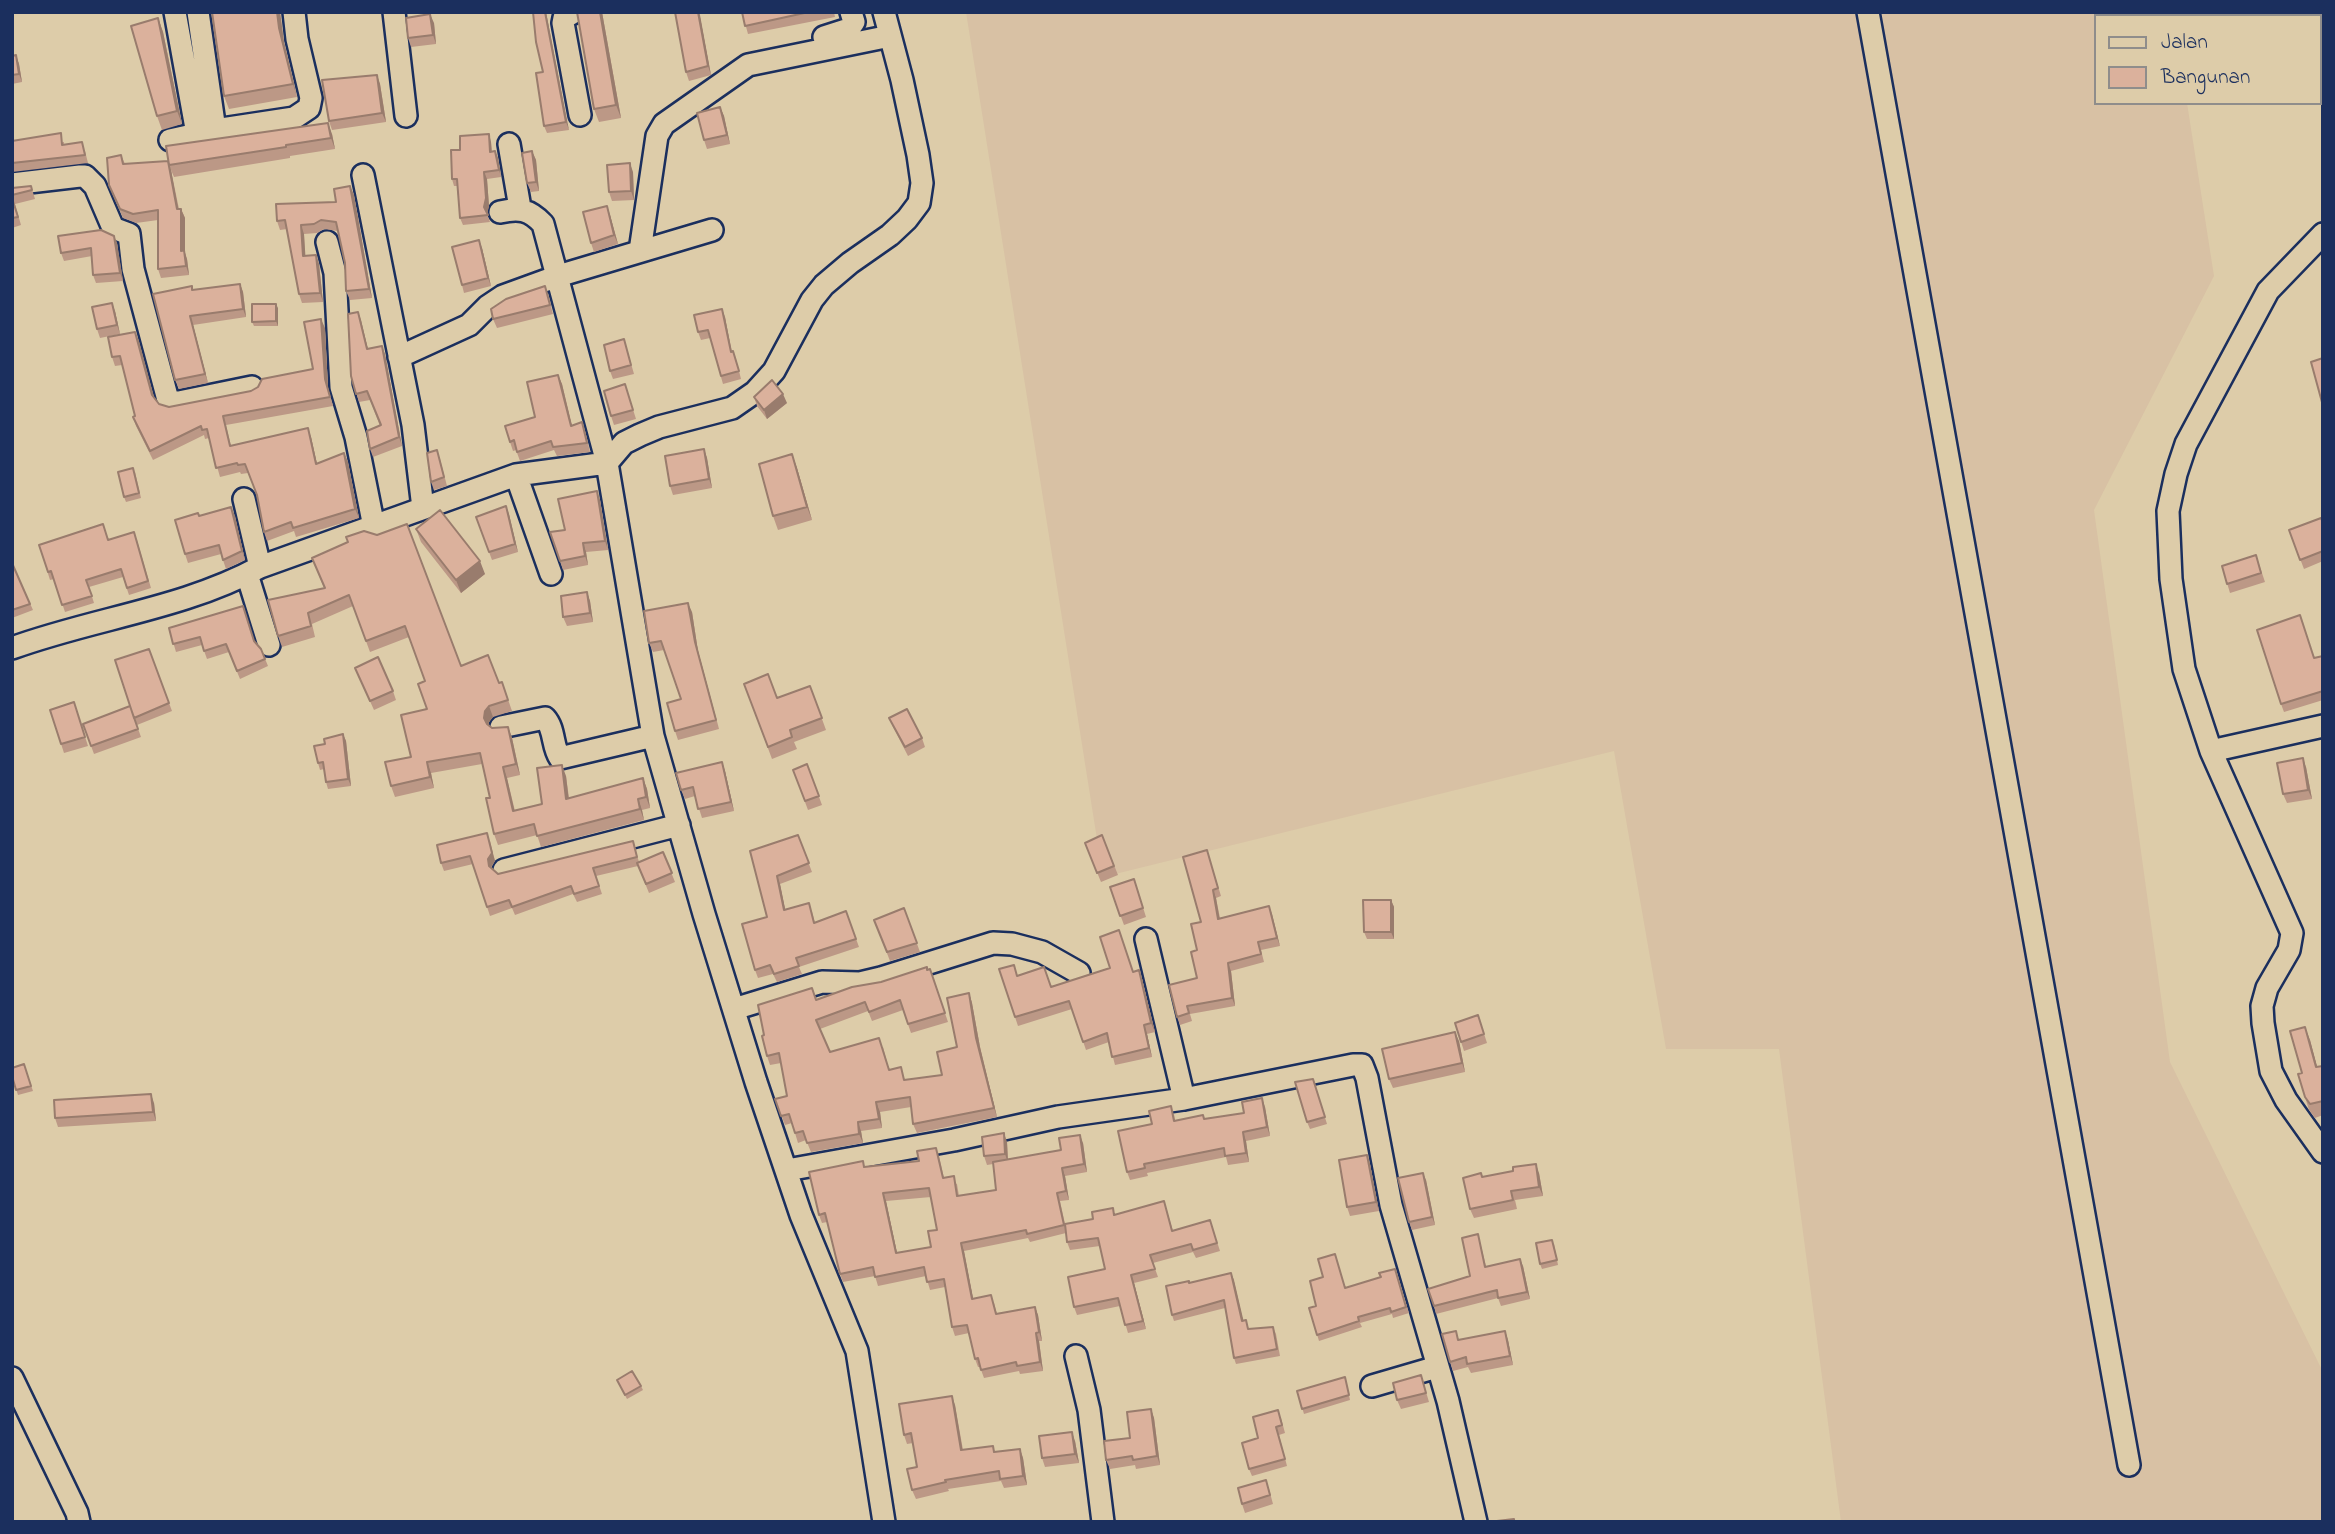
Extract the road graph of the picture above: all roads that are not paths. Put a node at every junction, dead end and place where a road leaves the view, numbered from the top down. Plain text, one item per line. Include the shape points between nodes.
1 (175, 12) edge
2 (198, 12) edge
3 (294, 12) edge
4 (394, 12) edge
5 (574, 12) edge
6 (851, 12) edge
7 (884, 12) edge
8 (1868, 12) edge
9 (890, 36) junction
10 (807, 51) junction
11 (580, 115) dead end
12 (406, 116) dead end
13 (206, 132) junction
14 (170, 140) dead end
15 (509, 144) dead end
16 (363, 175) dead end
17 (12, 184) edge
18 (712, 230) dead end
19 (2323, 234) edge
20 (327, 242) dead end
21 (640, 251) junction
22 (558, 276) junction
23 (399, 357) junction
24 (252, 387) edge
25 (607, 463) junction
26 (516, 475) junction
27 (244, 499) dead end
28 (424, 508) junction
29 (374, 527) junction
30 (254, 571) junction
31 (551, 574) dead end
32 (269, 645) dead end
33 (12, 648) edge
34 (2323, 726) edge
35 (501, 727) edge
36 (653, 736) junction
37 (2211, 751) junction
38 (679, 825) junction
39 (504, 870) edge
40 (1146, 939) dead end
41 (1079, 973) dead end
42 (734, 1009) junction
43 (1184, 1099) junction
44 (2323, 1152) edge
45 (787, 1170) junction
46 (1076, 1356) dead end
47 (1437, 1367) junction
48 (12, 1378) edge
49 (1373, 1386) dead end
50 (2129, 1465) dead end
51 (79, 1522) edge
52 (884, 1522) edge
53 (1103, 1522) edge
54 (1476, 1522) edge

1 - 13 street
2 - 13 street
3 - 13 street via 311,98 309,108 294,118
4 - 12 street
5 - 11 street via 563,23
6 - 10 street via 855,22 849,29 811,40
7 - 9 street
8 - 50 street
9 - 10 street
9 - 25 street via 918,155 919,203 891,235 824,285 774,371 755,391 732,408 640,435 624,443
10 - 21 street via 748,65 664,124 657,136
13 - 14 street
15 - 22 street via 510,210 534,215 542,224
16 - 23 street
17 - 24 street via 85,176 95,186 113,228 130,234 133,269 168,400 179,402
18 - 21 street
19 - 37 street via 2268,291 2186,443 2168,510 2171,579 2184,668
20 - 29 street via 335,273 341,387
21 - 22 street
22 - 23 street via 503,296 469,325
22 - 25 street
23 - 28 street via 414,425
25 - 26 street
25 - 36 street
26 - 28 street
26 - 31 street
27 - 30 street
28 - 29 street
29 - 30 street
30 - 32 street
30 - 33 street via 170,604
34 - 37 street
35 - 36 street via 545,718 560,758
36 - 38 street
37 - 44 street via 2292,933 2289,950 2267,988 2263,1023 2271,1071
38 - 39 street
38 - 42 street
40 - 43 street
41 - 42 street via 1042,952 993,943 881,978 860,983 822,982
42 - 45 street
43 - 45 street via 1058,1117
43 - 47 street via 1362,1066 1391,1205
45 - 52 street via 857,1351
46 - 53 street via 1089,1410
47 - 49 street
47 - 54 street
48 - 51 street

